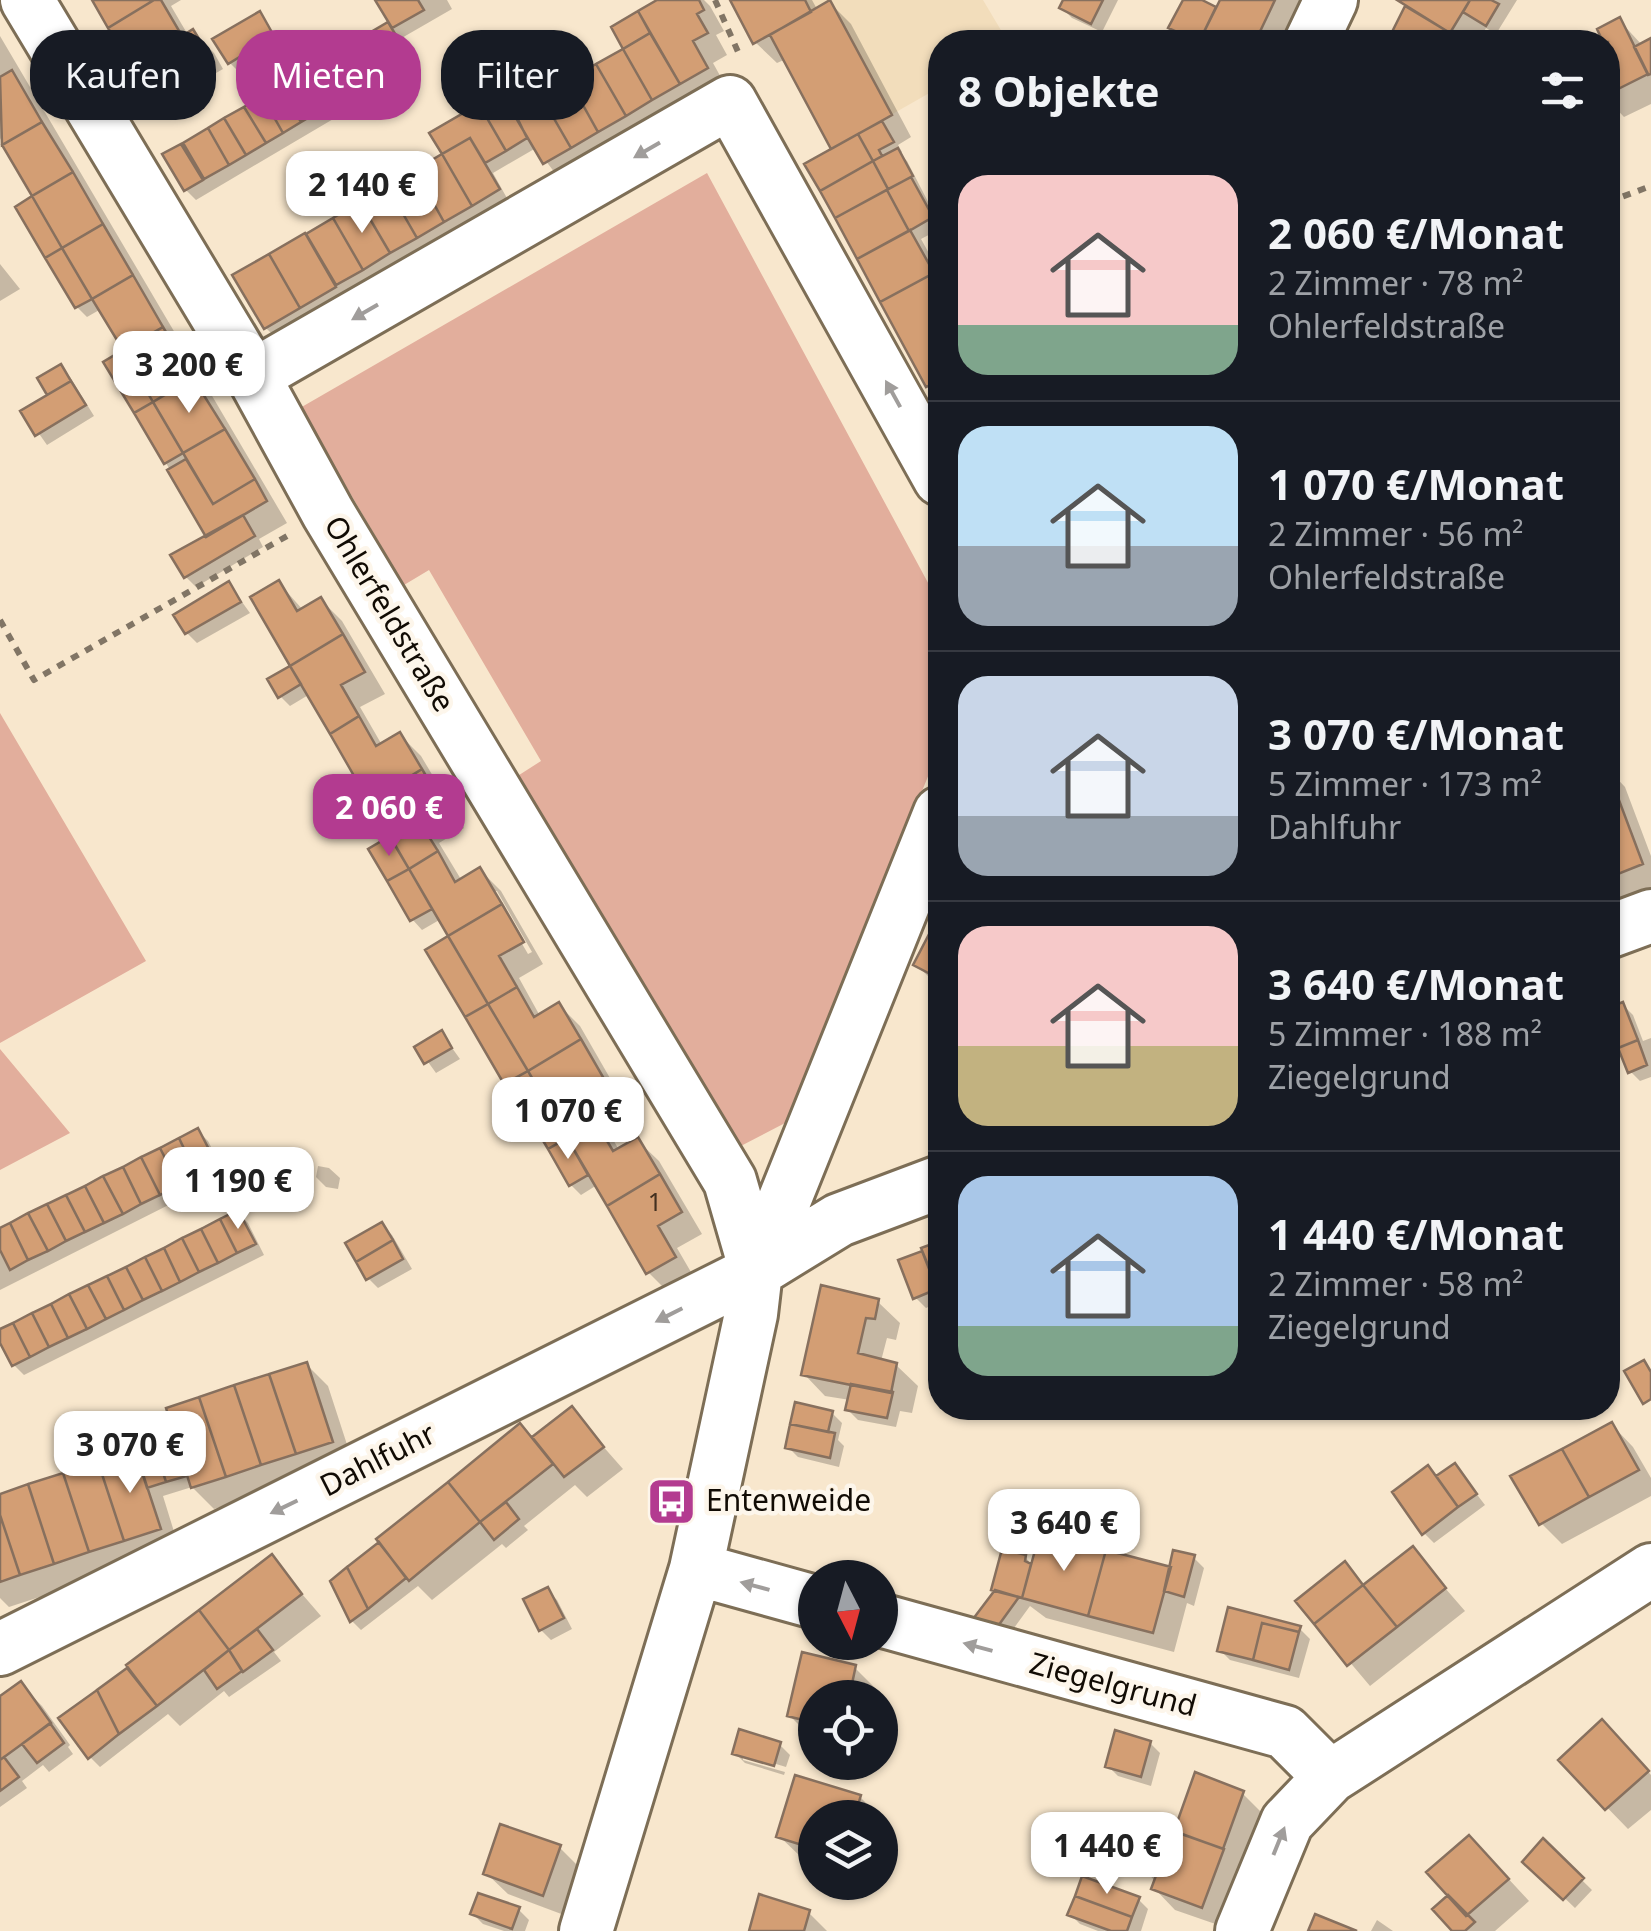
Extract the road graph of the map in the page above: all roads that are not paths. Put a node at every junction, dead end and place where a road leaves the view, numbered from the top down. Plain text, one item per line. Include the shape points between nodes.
1 (27, 0) edge
2 (1331, 0) edge
3 (1317, 30) edge
4 (252, 376) junction
5 (928, 458) edge
6 (928, 843) edge
7 (1651, 916) edge
8 (1620, 928) edge
9 (928, 1187) edge
10 (756, 1271) junction
11 (696, 1569) junction
12 (1651, 1570) edge
13 (798, 1597) edge
14 (898, 1625) edge
15 (0, 1649) edge
16 (1330, 1777) junction
17 (586, 1931) edge
18 (1242, 1931) edge

1 - 4 street, Ohlerfeldstraße
2 - 3 street
5 -> 4 street via 730,102
4 - 10 street, Ohlerfeldstraße via 730,1181
6 - 10 street
7 - 8 street
9 - 10 street, Dahlfuhr via 839,1220
10 - 11 street
10 -> 15 street, Dahlfuhr
13 -> 11 street
11 - 17 street
12 - 16 street
16 -> 14 street, Ziegelgrund via 1285,1732
18 -> 16 street via 1287,1822

